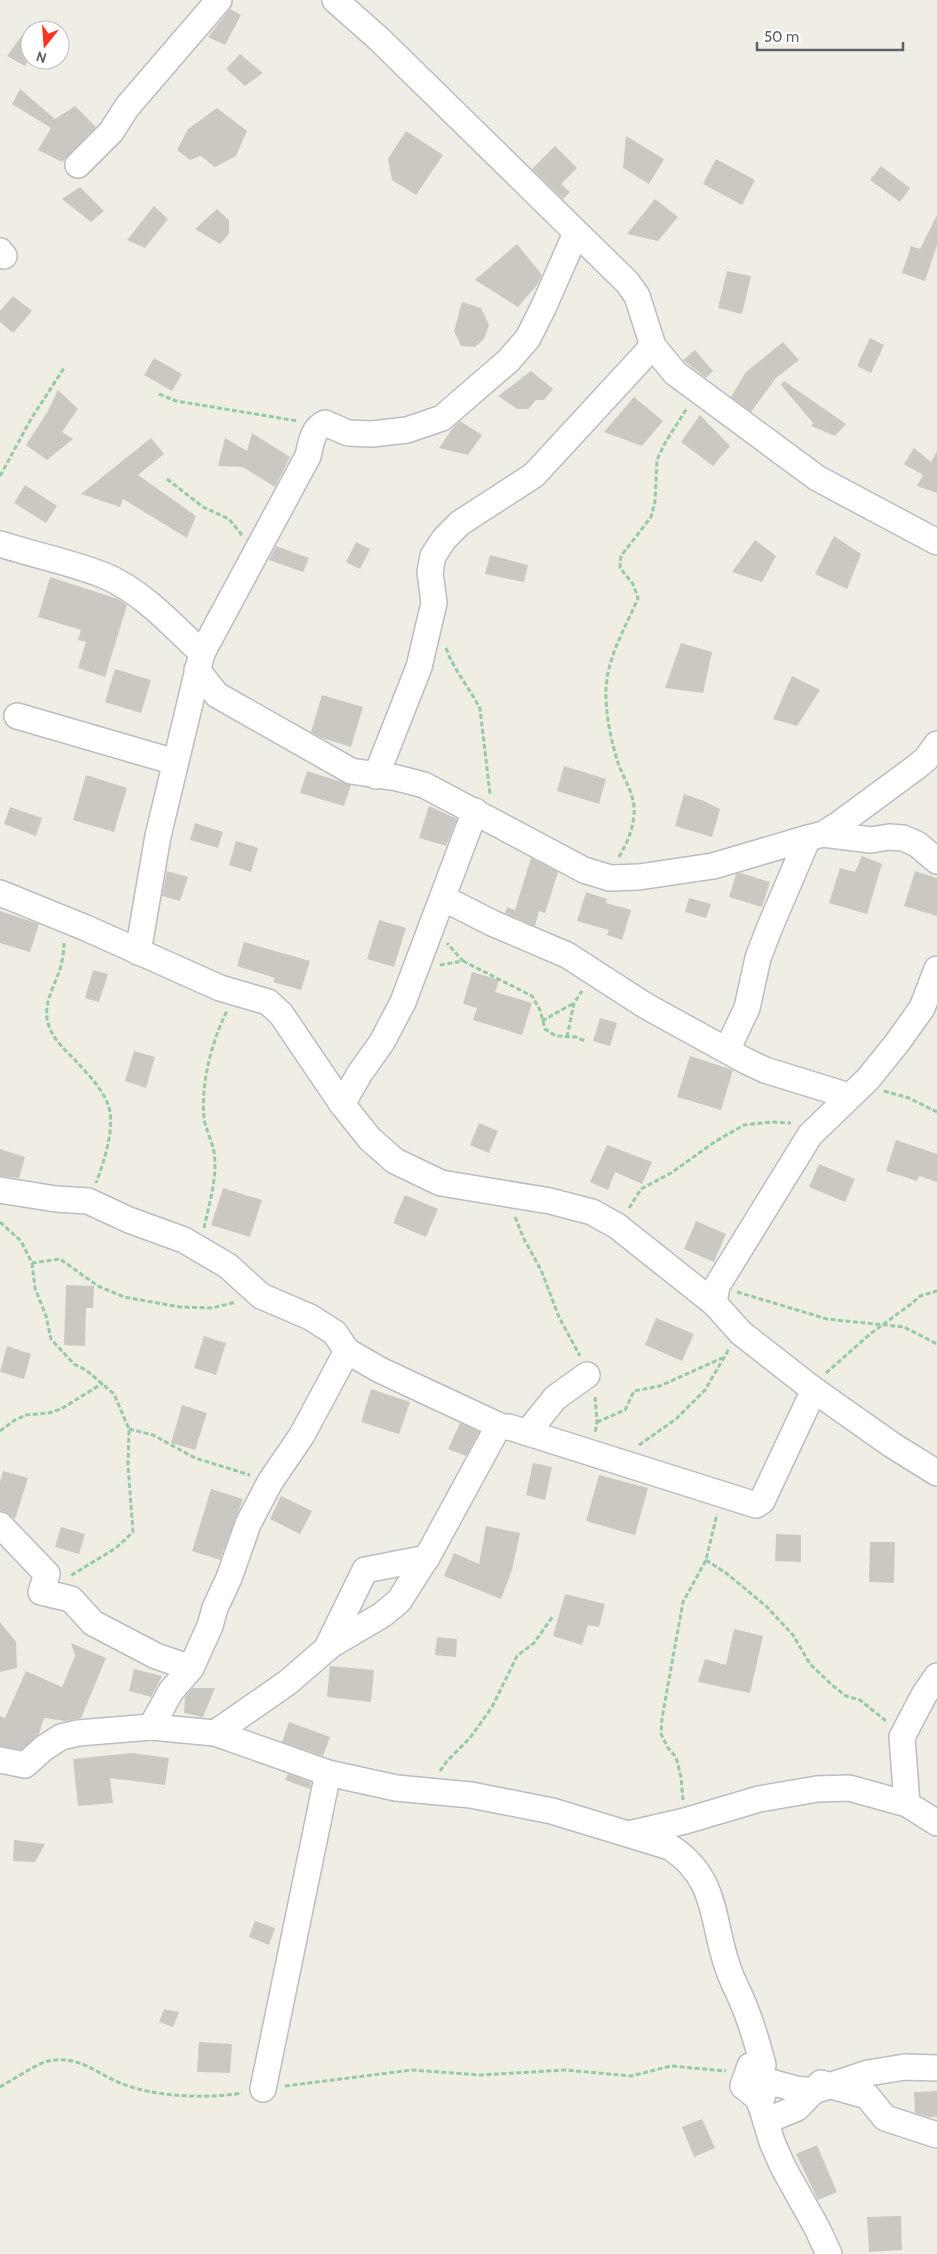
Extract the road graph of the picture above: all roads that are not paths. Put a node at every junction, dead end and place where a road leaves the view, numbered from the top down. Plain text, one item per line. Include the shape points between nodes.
1 (220, 0) edge
2 (335, 0) edge
3 (78, 165) dead end
4 (576, 233) junction
5 (653, 346) junction
6 (937, 542) edge
7 (0, 544) edge
8 (200, 661) junction
9 (17, 716) dead end
10 (937, 744) edge
11 (176, 762) junction
12 (376, 776) junction
13 (483, 816) junction
14 (816, 836) junction
15 (937, 861) edge
16 (0, 893) edge
17 (442, 898) junction
18 (138, 952) junction
19 (937, 969) edge
20 (727, 1050) junction
21 (854, 1092) junction
22 (342, 1104) junction
23 (0, 1190) edge
24 (716, 1294) junction
25 (347, 1351) junction
26 (587, 1375) road end
27 (813, 1389) junction
28 (502, 1427) junction
29 (527, 1433) junction
30 (937, 1473) edge
31 (0, 1525) edge
32 (426, 1558) junction
33 (327, 1648) junction
34 (191, 1668) junction
35 (937, 1676) edge
36 (152, 1727) junction
37 (215, 1733) junction
38 (0, 1760) edge
39 (328, 1773) junction
40 (907, 1804) junction
41 (937, 1824) edge
42 (629, 1834) junction
43 (937, 2068) edge
44 (822, 2088) junction
45 (263, 2089) road end
46 (763, 2113) junction
47 (937, 2135) edge
48 (829, 2254) edge

1 - 3 street via 127,107 111,132
2 - 4 street via 380,39
4 - 5 street via 627,282 637,296
4 - 8 street via 528,338 508,361 442,418 407,430 372,434 348,433 325,423 318,426 308,456
5 - 6 street via 676,373 817,478
5 - 12 street via 534,475 460,523 433,556 430,572 434,603 419,666
7 - 8 street via 104,576 130,590 169,622
8 - 11 street
8 - 12 street via 217,695 351,771
9 - 11 street
10 - 14 street via 915,768
11 - 18 street via 158,836
12 - 13 street via 424,785
13 - 14 street via 584,870 608,877 639,877 713,866
13 - 17 street
14 - 15 street via 870,840 903,838 917,844
14 - 20 street via 769,929 758,958 748,1008
16 - 18 street
17 - 20 street via 567,955 646,1006
17 - 22 street via 403,1002 382,1042
18 - 22 street via 275,1007
19 - 21 street via 922,1008 897,1043
20 - 21 street via 765,1070
21 - 24 street via 819,1123 799,1152
22 - 24 street via 370,1139 394,1161 441,1183 550,1201 592,1212 618,1226
23 - 25 street via 88,1202 201,1249 228,1266 261,1296 310,1317 335,1333
24 - 27 street via 741,1333
25 - 28 street via 380,1370
25 - 34 street via 302,1435 270,1482 248,1524
26 - 29 street via 555,1398
27 - 29 street via 762,1501 756,1505
27 - 30 street
28 - 29 street
28 - 32 street via 498,1427
31 - 34 street via 47,1574 41,1592 71,1599 93,1623 156,1656
32 - 33 street via 399,1601
32 - 33 street via 365,1570
33 - 37 street via 287,1683
34 - 36 street via 170,1691
35 - 40 street via 902,1737
36 - 37 street
36 - 38 street via 61,1737 25,1765
37 - 39 street
39 - 42 street via 396,1788 471,1795 552,1811
39 - 45 street
40 - 41 street
40 - 42 street via 849,1788 817,1789 759,1800
42 - 46 street via 670,1847 680,1854 711,1897 723,1954 763,2065 750,2066 744,2086 758,2099
43 - 44 street via 905,2067 868,2073
44 - 46 street via 797,2108
44 - 46 street via 796,2089 767,2081
44 - 47 street via 867,2096 885,2118
46 - 48 street via 783,2167

